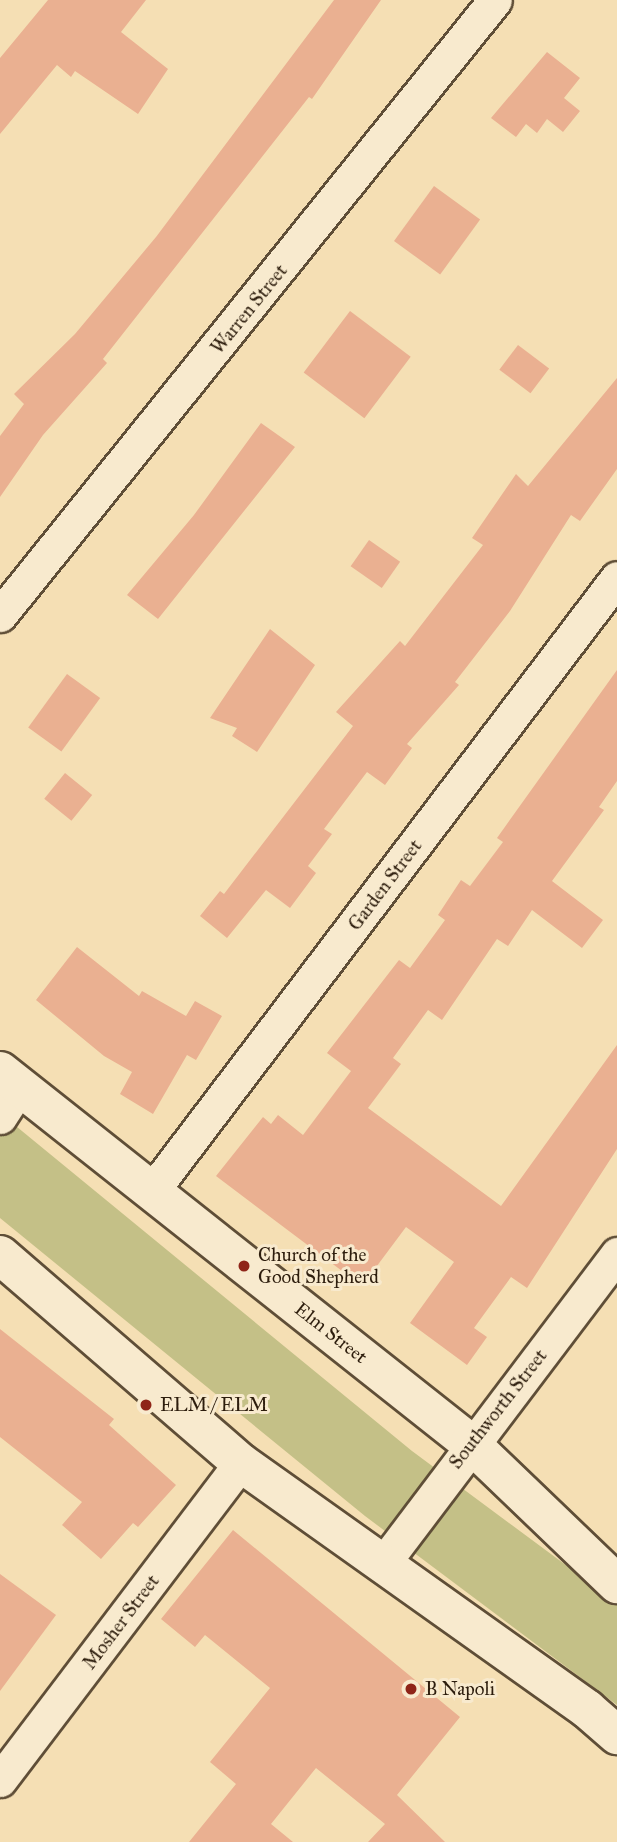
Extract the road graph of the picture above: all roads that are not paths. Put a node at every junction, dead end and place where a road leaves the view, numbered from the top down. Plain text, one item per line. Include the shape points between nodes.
1 (495, 0) edge
2 (617, 578) edge
3 (0, 615) edge
4 (7, 1091) edge
5 (152, 1191) junction
6 (617, 1254) edge
7 (0, 1255) edge
8 (470, 1443) junction
9 (241, 1463) junction
10 (382, 1565) junction
11 (617, 1584) edge
12 (617, 1735) edge
13 (0, 1780) edge

1 - 3 street, Warren Street
2 - 5 street, Garden Street
4 - 5 main road, Elm Street
5 - 8 main road, Elm Street
6 - 8 street, Southworth Street
7 - 9 main road
8 - 10 street, Southworth Street
8 - 11 main road, Elm Street
9 - 10 main road
9 - 13 street, Mosher Street
10 - 12 main road

